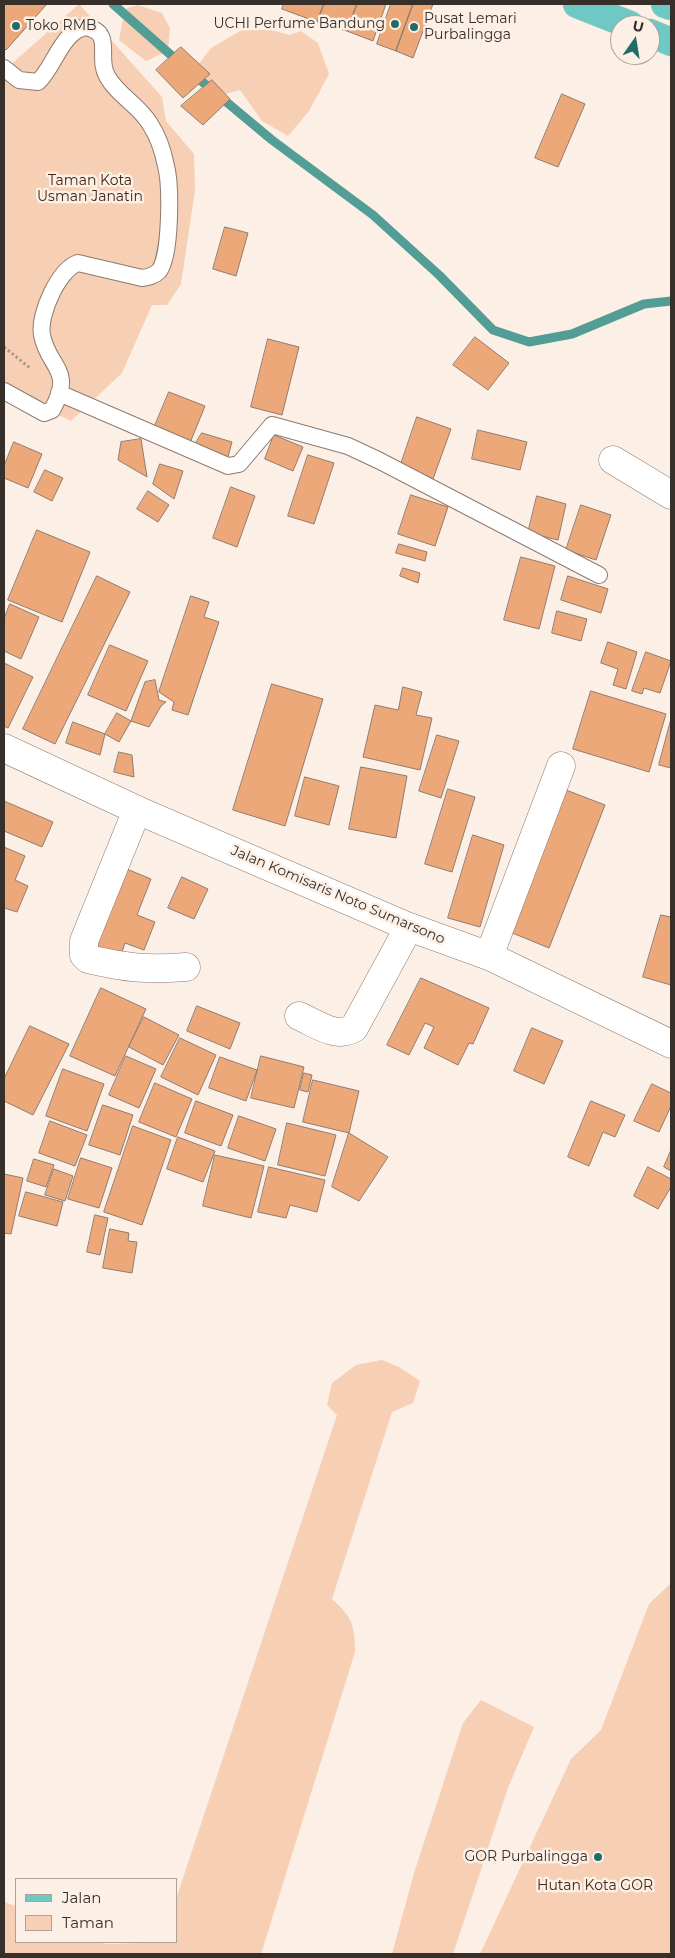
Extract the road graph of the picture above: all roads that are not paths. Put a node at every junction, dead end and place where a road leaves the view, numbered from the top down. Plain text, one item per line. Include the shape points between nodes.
1 (577, 4) edge
2 (665, 4) edge
3 (671, 6) edge
4 (610, 17) edge
5 (4, 68) edge
6 (4, 391) edge
7 (59, 393) junction
8 (614, 460) dead end
9 (671, 495) edge
10 (599, 575) dead end
11 (4, 748) edge
12 (561, 766) dead end
13 (137, 810) junction
14 (409, 927) junction
15 (489, 956) junction
16 (186, 966) dead end
17 (299, 1016) dead end
18 (671, 1044) edge

1 - 4 main road
2 - 3 main road
5 - 7 lane via 19,80 38,82 71,35 85,27 97,31 102,37 104,71 150,123 167,167 170,203 159,271 152,277 142,278 78,263 69,265 62,273 42,315 41,324 43,341 61,375
6 - 7 lane via 44,413 53,408
7 - 10 lane via 228,466 239,464 272,425 348,446
8 - 9 street
11 - 13 street, Jalan Komisaris Noto Sumarsono
12 - 15 street
13 - 14 street, Jalan Komisaris Noto Sumarsono
13 - 16 street via 84,941 84,955 88,959 131,969
14 - 15 street, Jalan Komisaris Noto Sumarsono
14 - 17 street via 354,1028 347,1032 333,1032
15 - 18 street, Jalan Komisaris Noto Sumarsono

